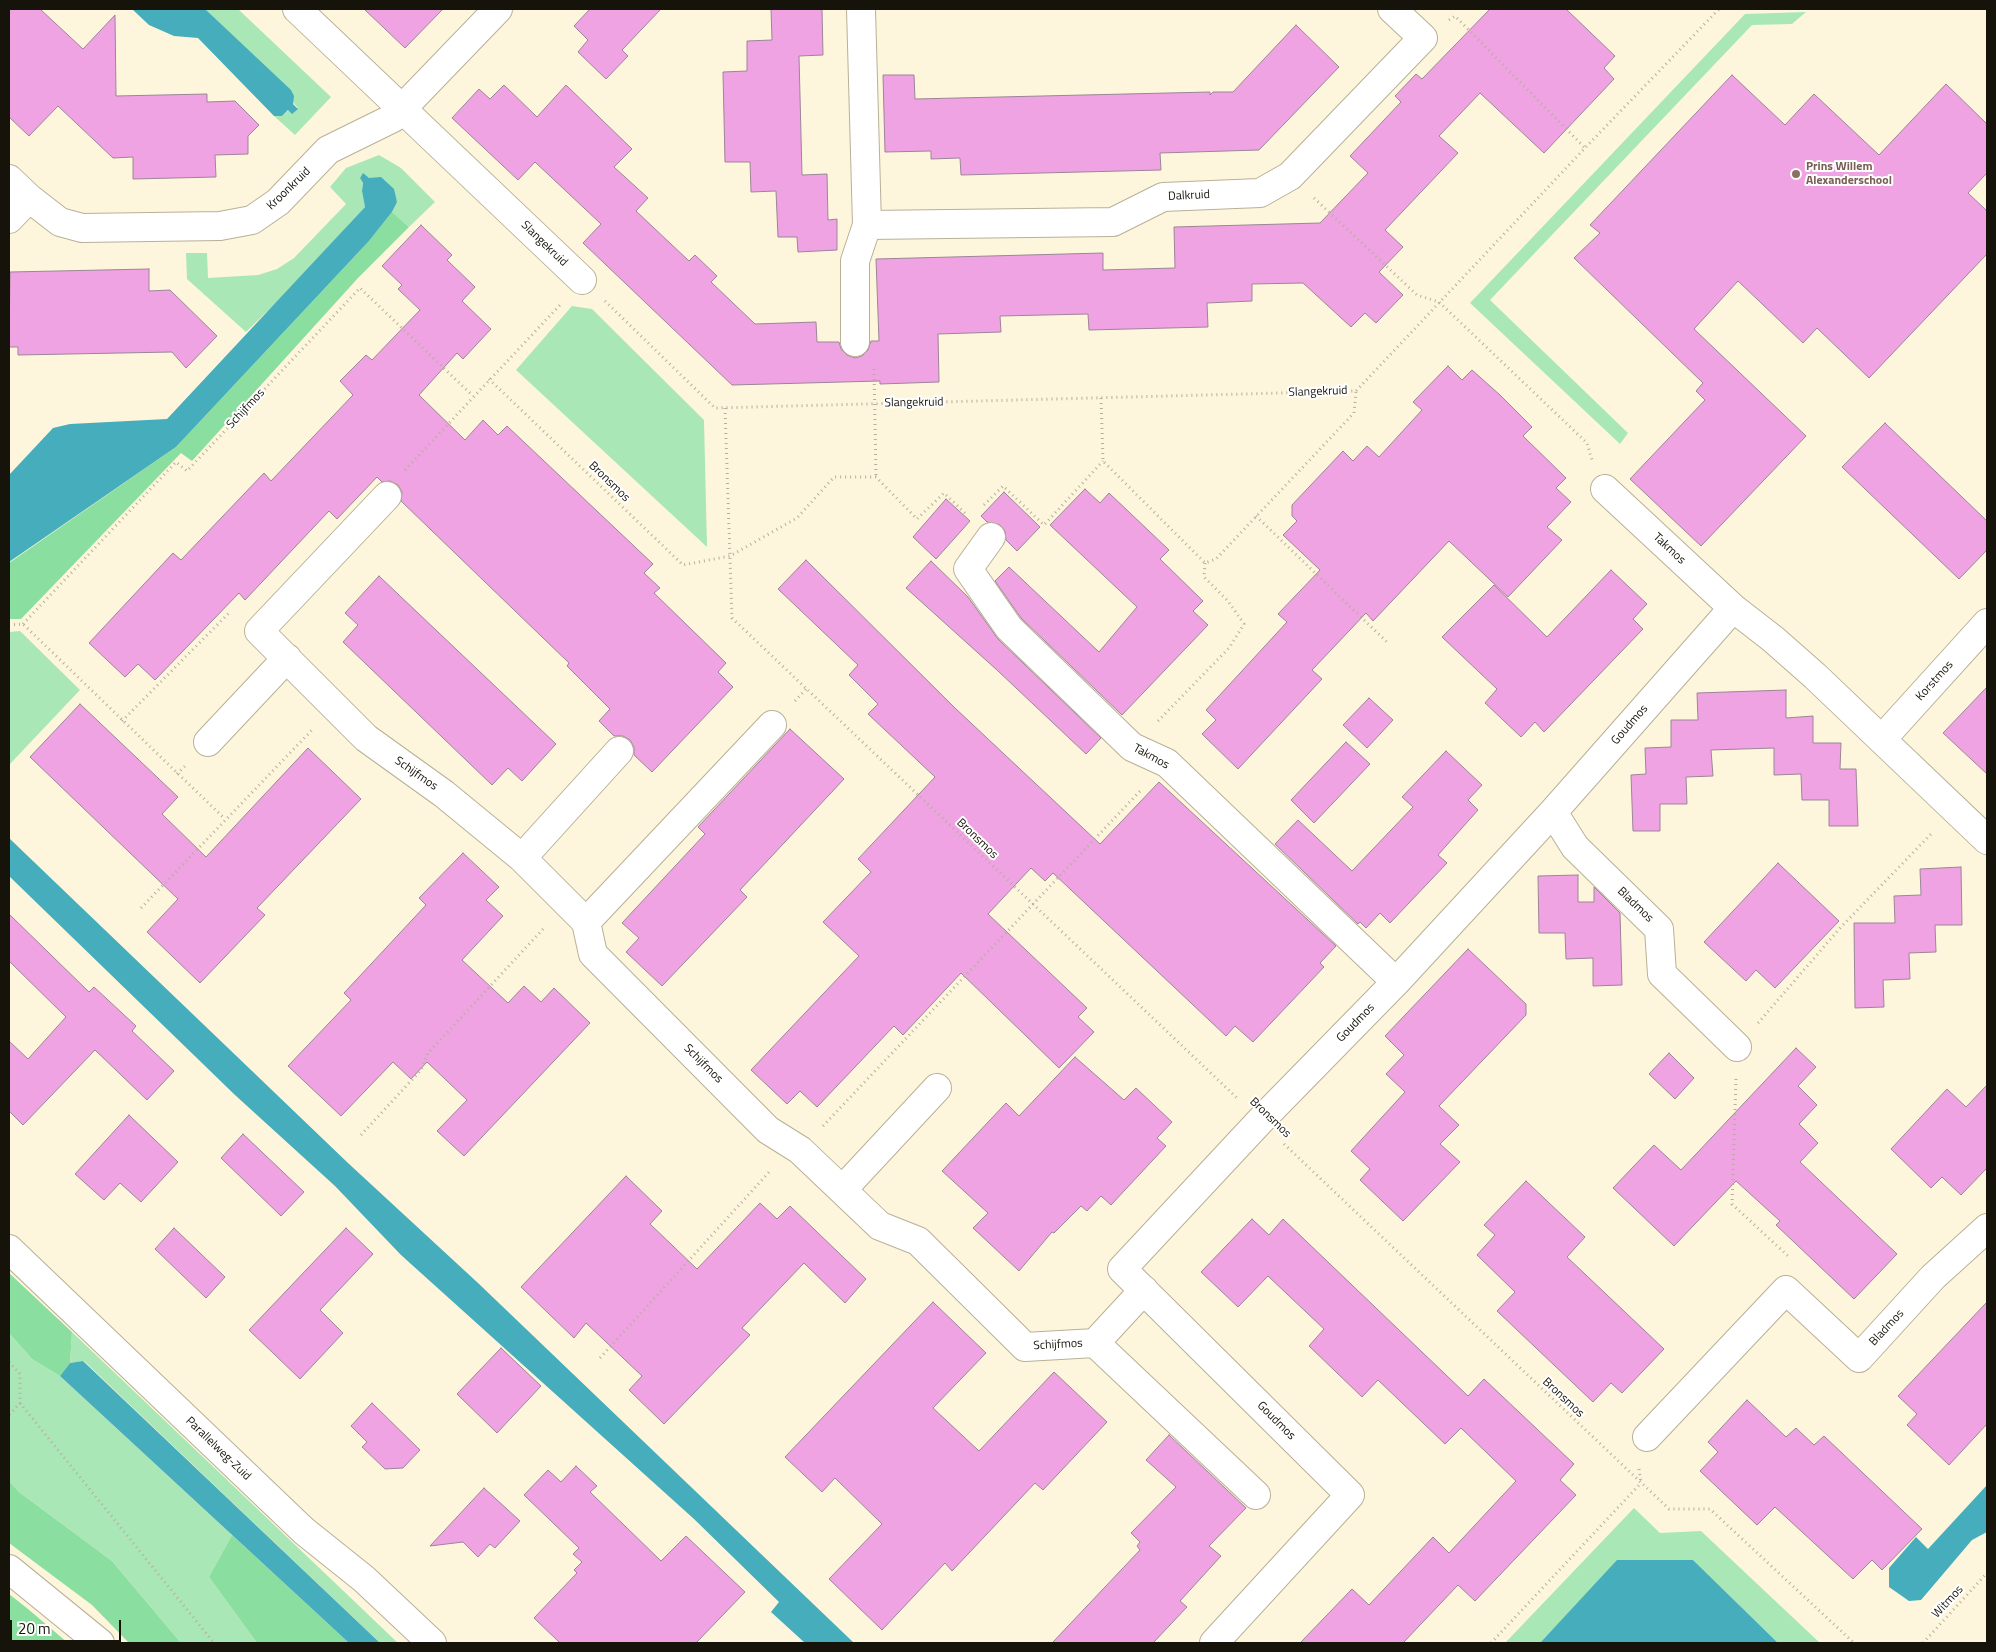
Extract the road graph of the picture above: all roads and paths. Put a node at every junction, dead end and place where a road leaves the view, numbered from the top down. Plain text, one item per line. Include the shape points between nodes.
1 (297, 9) edge
2 (498, 9) edge
3 (861, 9) edge
4 (1392, 9) edge
5 (1719, 9) edge
6 (1423, 38) junction
7 (403, 109) junction
8 (1585, 148) junction
9 (1290, 176) junction
10 (9, 179) edge
11 (29, 198) junction
12 (9, 219) edge
13 (867, 225) junction
14 (582, 280) junction
15 (1438, 302) junction
16 (855, 342) dead end
17 (489, 379) junction
18 (1356, 391) junction
19 (473, 396) junction
20 (1101, 398) junction
21 (875, 404) junction
22 (725, 408) junction
23 (1103, 462) junction
24 (876, 477) junction
25 (1605, 490) joint
26 (387, 496) joint
27 (1256, 516) junction
28 (971, 518) junction
29 (990, 537) joint
30 (730, 556) junction
31 (1205, 563) junction
32 (1733, 608) junction
33 (1987, 623) edge
34 (23, 624) junction
35 (9, 625) edge
36 (259, 630) junction
37 (1389, 644) dead end
38 (287, 658) junction
39 (336, 707) junction
40 (122, 721) junction
41 (772, 725) dead end
42 (1882, 739) junction
43 (208, 742) dead end
44 (1132, 748) junction
45 (619, 751) dead end
46 (1167, 763) junction
47 (1955, 809) junction
48 (1554, 812) junction
49 (225, 819) junction
50 (1987, 840) edge
51 (522, 858) junction
52 (1033, 904) junction
53 (141, 908) dead end
54 (577, 913) junction
55 (1396, 982) junction
56 (1737, 1048) junction
57 (937, 1088) dead end
58 (1260, 1120) junction
59 (361, 1136) dead end
60 (842, 1189) junction
61 (1987, 1228) edge
62 (9, 1249) edge
63 (1144, 1290) junction
64 (1786, 1290) junction
65 (1094, 1343) junction
66 (9, 1362) edge
67 (20, 1403) junction
68 (9, 1415) edge
69 (1648, 1437) dead end
70 (1642, 1484) junction
71 (1256, 1495) dead end
72 (9, 1570) edge
73 (1987, 1573) edge
74 (100, 1643) edge
75 (214, 1643) edge
76 (432, 1643) edge
77 (1214, 1643) edge
78 (1491, 1643) edge
79 (1854, 1643) edge
80 (1922, 1643) edge

1 - 7 street, Slangekruid
2 - 7 street, Kroonkruid
3 - 13 street
4 - 6 street
5 - 8 path, Slangekruid
6 - 8 path via 1455,16
6 - 9 street, Dalkruid
7 - 11 street, Kroonkruid via 394,118 328,150 278,202 252,220 220,226 82,228 60,222
7 - 14 street, Slangekruid
8 - 15 path, Slangekruid
9 - 13 street, Dalkruid via 1260,193 1163,197 1113,222
9 - 15 path via 1417,295
10 - 11 street, Kroonkruid
11 - 12 street
13 - 16 street via 856,260
14 - 17 path
14 - 22 path, Slangekruid via 715,408
15 - 18 path, Slangekruid
15 - 25 path via 1587,443 1599,482
17 - 19 path
17 - 30 path, Bronsmos via 683,565
18 - 20 path, Slangekruid
18 - 27 path via 1354,414
19 - 26 path via 395,481
19 - 34 path, Schijfmos via 360,288 187,471 176,462
20 - 21 path, Slangekruid
20 - 23 path
21 - 22 path, Slangekruid
21 - 24 path
22 - 30 path, Bronsmos
23 - 28 path via 1044,525 1003,486
23 - 31 path
24 - 28 path via 917,519 944,493
24 - 30 path via 834,477 797,518
25 - 32 street, Takmos
26 - 36 street
27 - 31 path via 1216,560
27 - 37 path
28 - 29 path
29 - 44 street, Takmos via 968,569 983,592 1010,628
30 - 52 path, Bronsmos via 732,618
31 - 44 path via 1204,577 1228,601 1244,624 1229,648
32 - 42 street via 1773,639
32 - 48 street, Goudmos
33 - 42 street, Korstmos
34 - 35 path
34 - 40 path
36 - 38 street, Schijfmos
36 - 40 path via 234,608
38 - 39 street, Schijfmos
38 - 43 street
39 - 49 path
39 - 51 street, Schijfmos via 366,738 444,794
40 - 49 path
41 - 54 street
42 - 47 street
44 - 46 street, Takmos
45 - 51 street
46 - 52 path
46 - 55 street, Takmos
47 - 50 street
47 - 56 path via 1841,927
48 - 55 street, Goudmos
48 - 56 street, Bladmos via 1575,847 1659,929 1662,974
49 - 53 path
51 - 54 street, Schijfmos
52 - 58 path, Bronsmos
54 - 59 path via 428,1053 421,1070
54 - 60 street, Schijfmos via 593,954 768,1130 800,1150
55 - 58 street, Goudmos
56 - 64 path via 1732,1204 1804,1270
57 - 60 street
58 - 63 street, Goudmos via 1122,1269
58 - 70 path, Bronsmos
60 - 65 street, Schijfmos via 880,1226 918,1241 1024,1347
61 - 64 street, Bladmos via 1933,1277 1859,1358
62 - 76 street, Parallelweg-Zuid via 304,1531 364,1579
63 - 65 street, Schijfmos
63 - 77 street, Goudmos via 1350,1495
64 - 69 street
65 - 71 street, Schijfmos
66 - 67 path via 20,1374
67 - 68 path
67 - 75 path
70 - 78 path
70 - 79 path, Bronsmos via 1669,1509 1710,1509
72 - 74 street
73 - 80 path, Witmos

